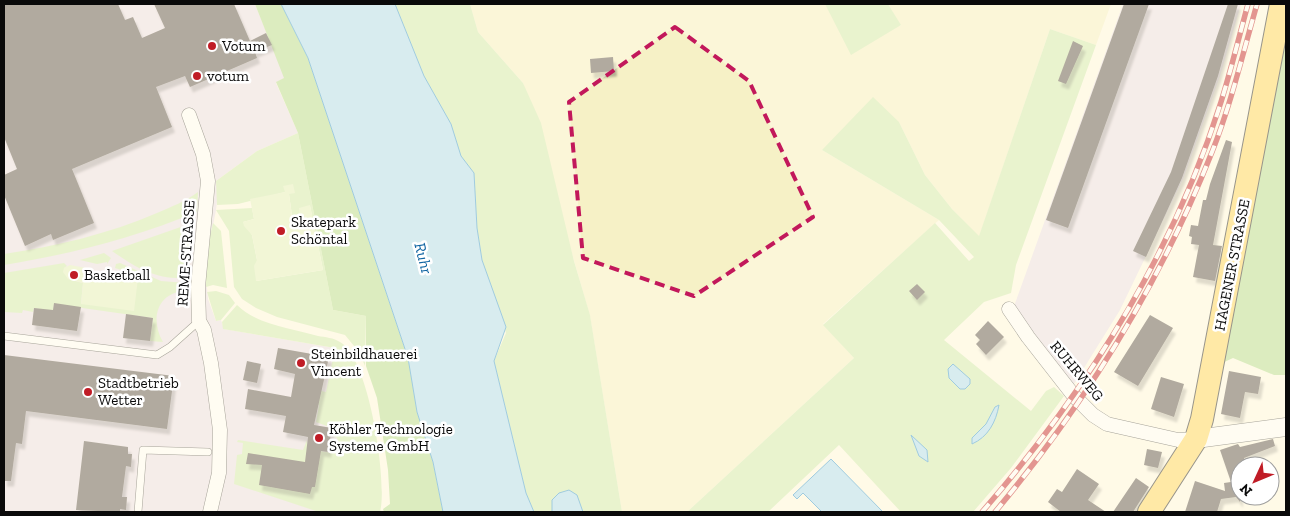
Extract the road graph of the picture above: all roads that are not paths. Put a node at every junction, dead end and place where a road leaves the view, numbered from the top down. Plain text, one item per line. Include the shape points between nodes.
1 (1281, 4) edge
2 (189, 115) dead end
3 (1010, 309) dead end
4 (199, 320) junction
5 (4, 336) edge
6 (1286, 427) edge
7 (1196, 439) junction
8 (208, 452) dead end
9 (138, 512) edge
10 (210, 512) edge
11 (1149, 512) edge

1 - 7 main road, HAGENER STRASSE
2 - 4 street, REME-STRASSE via 208,180 198,287
3 - 7 street, RUHRWEG via 1074,396 1093,415 1107,424 1178,440
4 - 5 lane via 170,348 157,355
4 - 10 street, REME-STRASSE via 211,363 220,422 219,473
6 - 7 street
7 - 11 main road, HAGENER STRASSE
8 - 9 lane via 144,450

